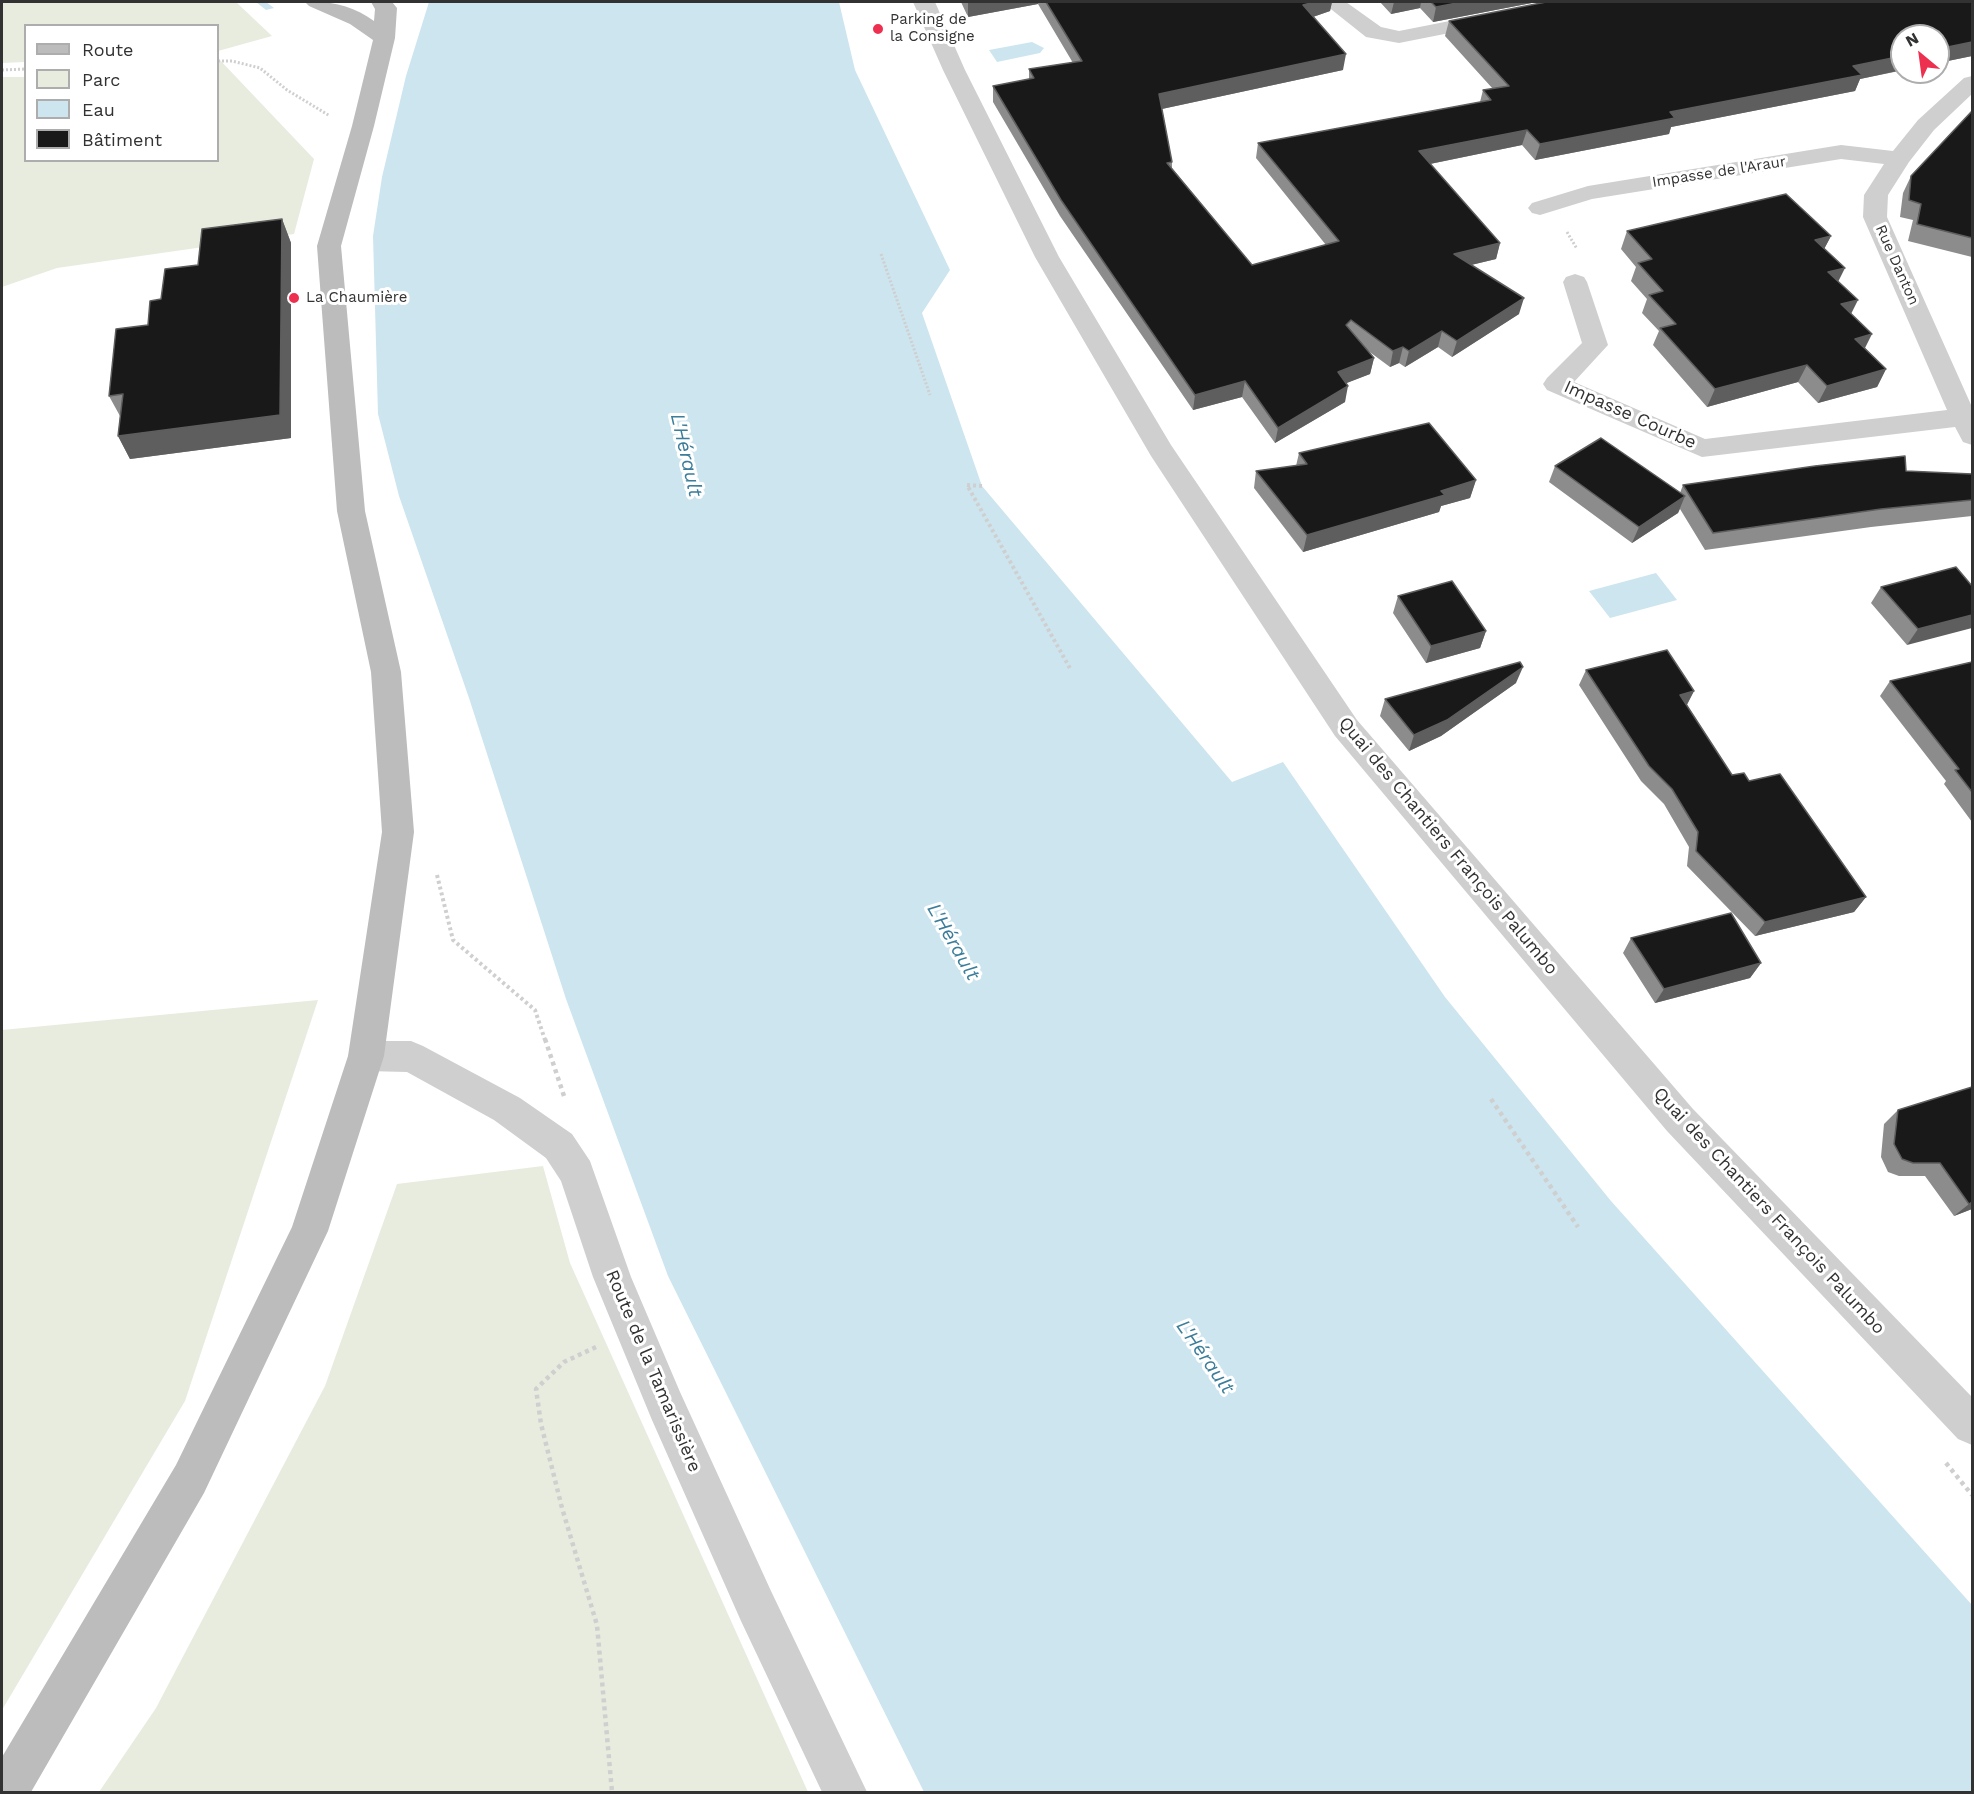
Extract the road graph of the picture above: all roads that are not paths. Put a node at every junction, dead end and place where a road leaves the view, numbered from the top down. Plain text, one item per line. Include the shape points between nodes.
1 (316, 2) edge
2 (924, 2) edge
3 (1333, 2) edge
4 (1576, 2) edge
5 (385, 4) edge
6 (384, 38) junction
7 (1972, 83) edge
8 (1899, 159) junction
9 (1540, 208) road end
10 (1575, 282) road end
11 (1968, 426) edge
12 (366, 1056) junction
13 (1972, 1425) edge
14 (6, 1792) edge
15 (845, 1792) edge

1 - 6 main road via 358,19
2 - 13 street, Quai des Chantiers François Palumbo via 1047,257 1161,450 1346,728 1680,1120
3 - 4 street via 1374,32 1399,37
5 - 6 main road
6 - 12 main road via 329,246 351,511 386,672 398,832
7 - 8 street, Rue Danton via 1926,125
8 - 9 street, Impasse de l'Araur via 1841,152 1588,193
8 - 11 street, Rue Danton via 1876,195 1875,217
10 - 11 street, Impasse Courbe via 1595,345 1556,384 1702,448
12 - 14 main road via 309,1231 190,1479
12 - 15 street, Route de la Tamarissière via 411,1057 507,1109 559,1146 577,1173 632,1326 751,1596

